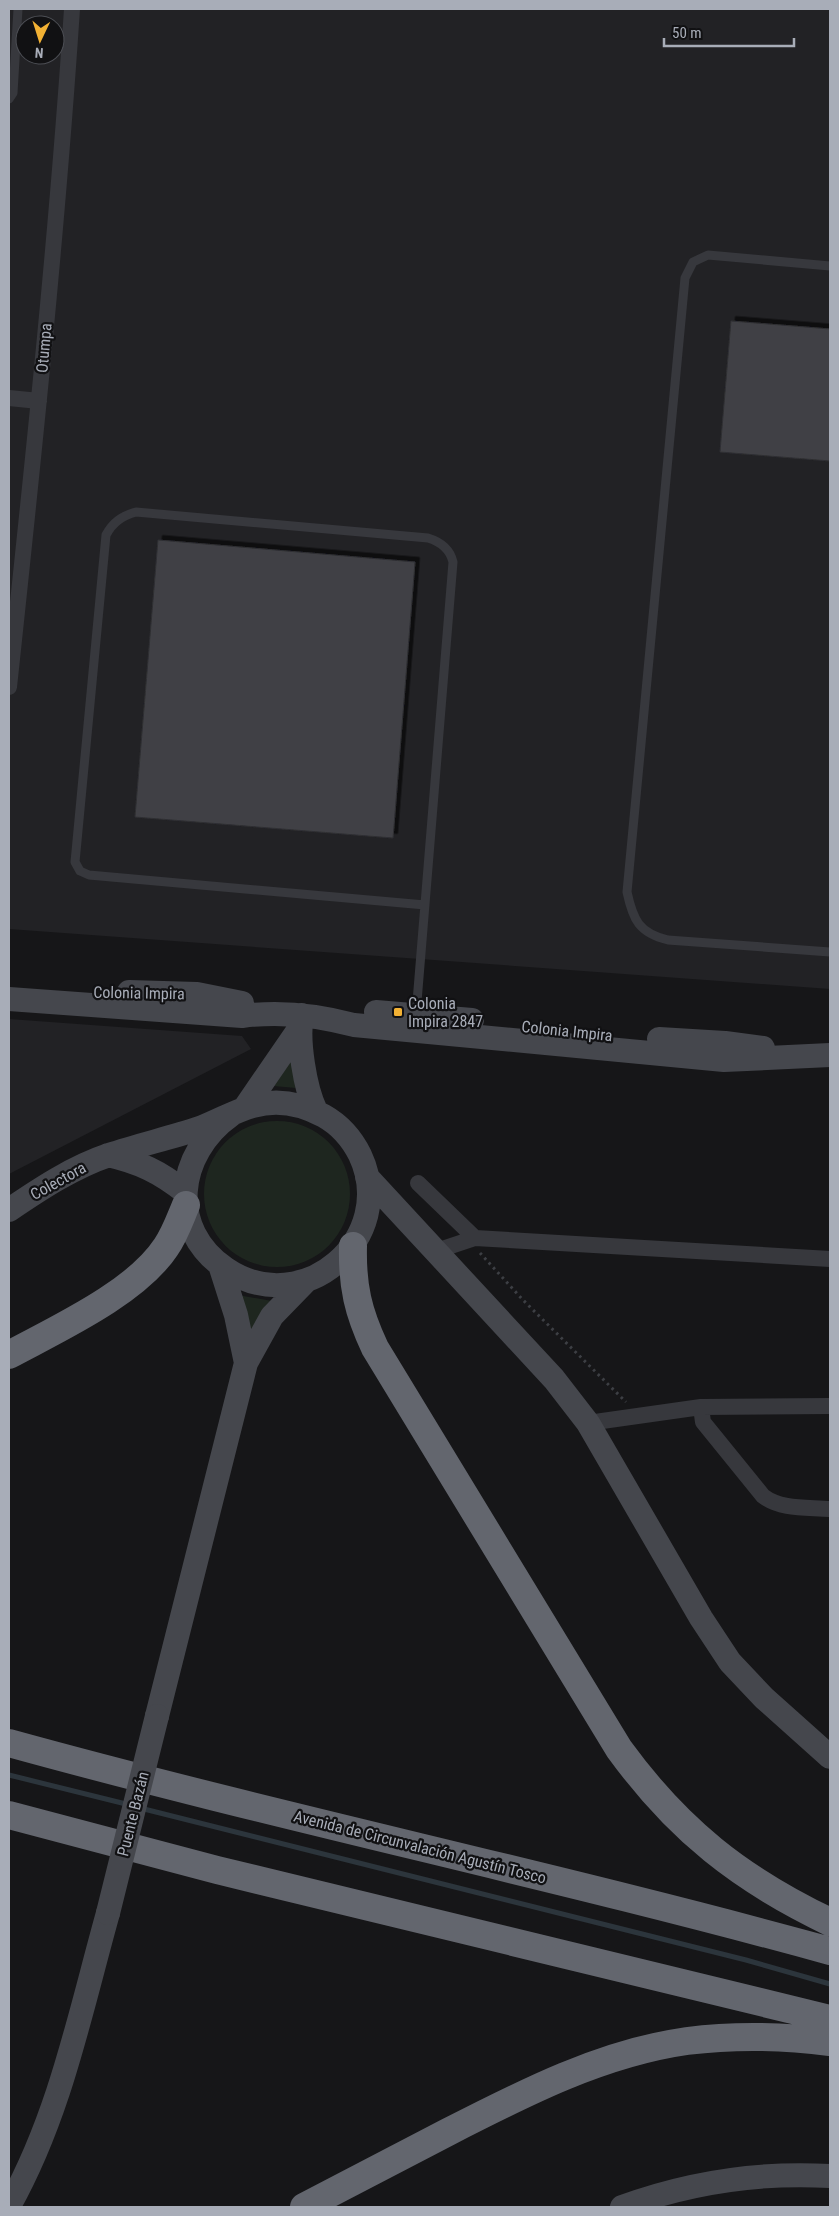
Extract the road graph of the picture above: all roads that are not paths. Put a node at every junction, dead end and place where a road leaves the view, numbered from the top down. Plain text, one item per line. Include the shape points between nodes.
1 (18, 9) edge
2 (72, 9) edge
3 (9, 99) edge
4 (830, 266) edge
5 (9, 398) edge
6 (40, 402) junction
7 (9, 688) edge
8 (425, 905) junction
9 (830, 952) edge
10 (9, 990) edge
11 (9, 999) edge
12 (267, 1012) junction
13 (416, 1014) junction
14 (307, 1020) junction
15 (822, 1056) edge
16 (316, 1111) junction
17 (238, 1112) junction
18 (108, 1155) junction
19 (367, 1177) junction
20 (418, 1183) dead end
21 (186, 1198) junction
22 (9, 1210) edge
23 (475, 1238) junction
24 (352, 1246) junction
25 (436, 1251) junction
26 (830, 1259) edge
27 (220, 1265) junction
28 (307, 1280) junction
29 (9, 1355) edge
30 (246, 1363) junction
31 (830, 1406) edge
32 (702, 1407) junction
33 (588, 1423) junction
34 (830, 1509) edge
35 (9, 1743) edge
36 (830, 1757) edge
37 (9, 1815) edge
38 (830, 1922) edge
39 (830, 1951) edge
40 (830, 2019) edge
41 (830, 2042) edge
42 (830, 2176) edge
43 (9, 2206) edge
44 (304, 2207) edge
45 (622, 2207) edge

1 - 3 lane via 13,93
2 - 6 street, Otumpa
4 - 9 lane via 708,256 692,262 685,278 627,892 631,912 642,930 655,937
5 - 6 street
6 - 7 street, Otumpa
8 - 8 lane via 453,562 451,554 439,542 428,538 136,512 112,525 106,535 75,862 80,871 89,875
8 - 13 lane
10 - 12 main road, Colonia Impira via 197,994
11 - 12 main road, Colonia Impira via 242,1016
12 - 14 main road, Colonia Impira
13 - 14 main road, Colonia Impira via 356,1011
13 - 15 main road, Colonia Impira via 606,1035 726,1043
14 - 15 main road, Colonia Impira via 724,1060
14 - 16 main road via 305,1080 308,1097
14 - 17 main road
16 - 17 main road, Colectora via 288,1103 266,1104
16 - 19 main road via 348,1136 360,1155
17 - 18 main road, Colectora via 200,1128
17 - 21 main road via 217,1125 198,1148 187,1175
18 - 21 main road via 163,1174
18 - 22 main road, Colectora via 59,1179
19 - 24 main road via 364,1223
19 - 25 main road
20 - 23 street
21 - 27 main road via 190,1221 198,1239
21 - 29 highway via 166,1247 142,1275 94,1307
23 - 25 street
23 - 26 street
24 - 28 main road via 329,1269
24 - 38 highway via 354,1293 375,1348 619,1749 661,1802 705,1846 755,1881
25 - 33 main road via 554,1379
27 - 28 main road via 232,1274 258,1283 283,1285
27 - 30 main road via 236,1315
28 - 30 main road via 272,1316
30 - 43 main road, Puente Bazán, bridge via 108,1913 55,2104
31 - 32 street
32 - 33 street
32 - 34 street via 703,1422 770,1502
33 - 36 main road via 730,1662 764,1698
35 - 39 highway, Avenida de Circunvalación Agustín Tosco via 192,1792 382,1836
37 - 40 highway via 217,1870
41 - 44 highway via 766,2037 726,2038 686,2042 605,2061 520,2097
42 - 45 main road via 760,2177 696,2186

